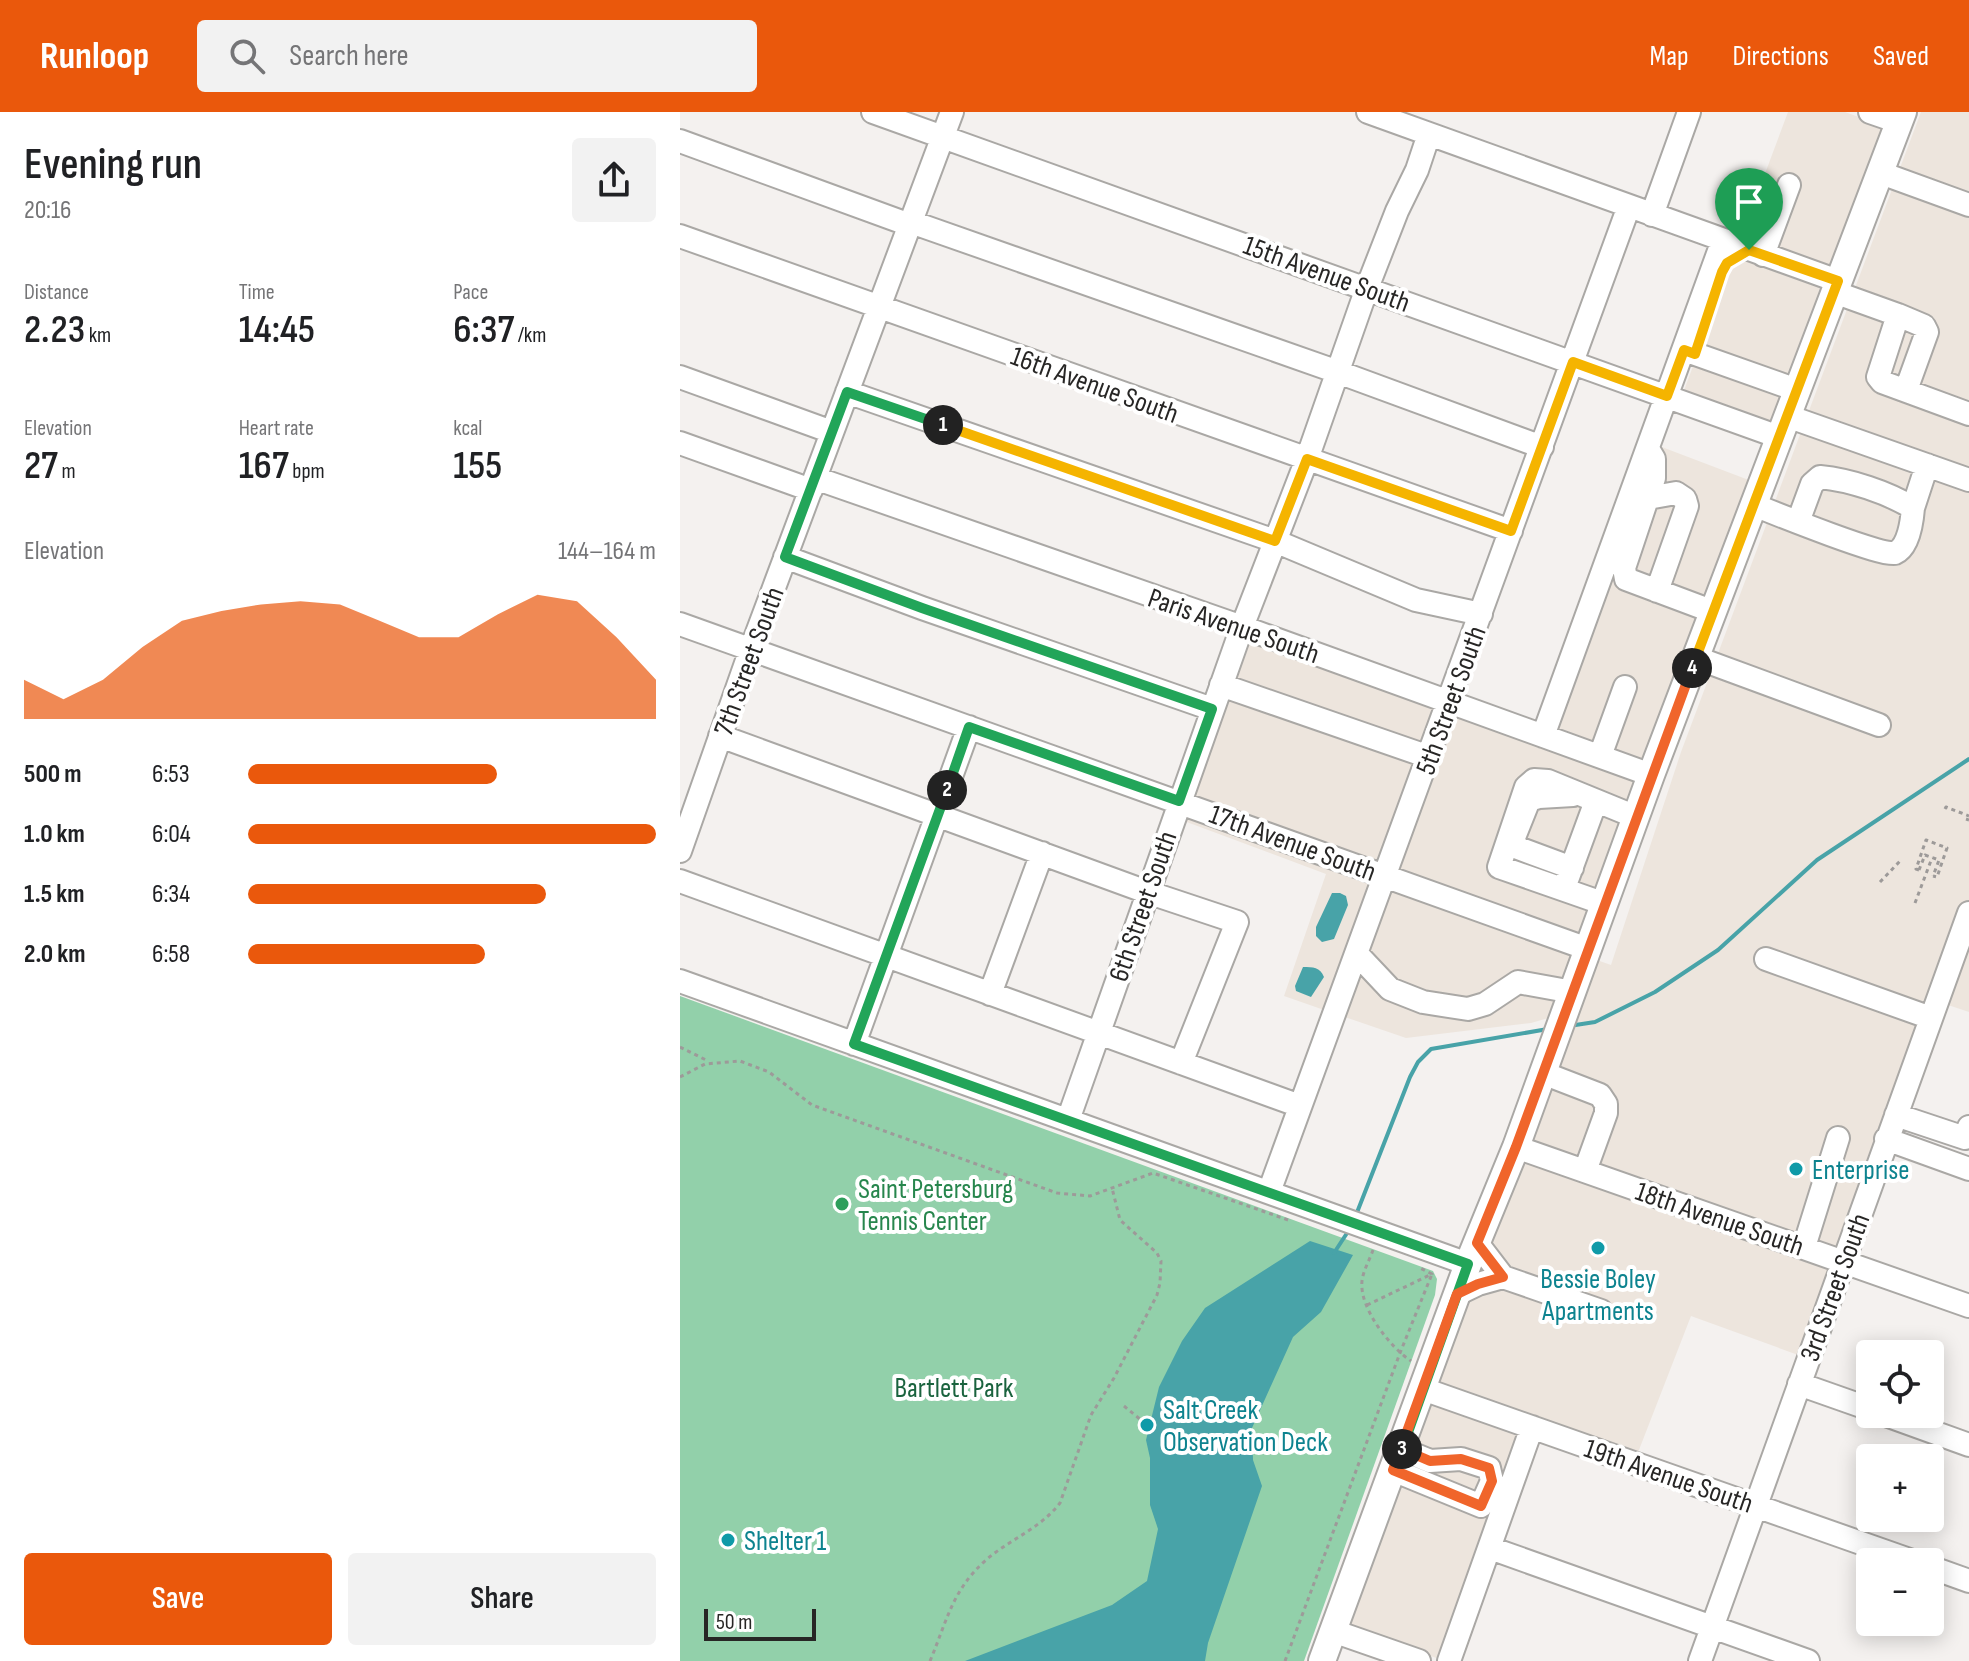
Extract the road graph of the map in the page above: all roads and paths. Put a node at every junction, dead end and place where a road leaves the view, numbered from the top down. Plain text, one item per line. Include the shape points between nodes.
1 (873, 112) edge
2 (952, 112) edge
3 (1368, 112) edge
4 (1689, 112) edge
5 (1870, 112) edge
6 (1901, 117) edge
7 (1429, 134) junction
8 (943, 137) junction
9 (680, 141) edge
10 (1881, 173) junction
11 (1789, 185) dead end
12 (1969, 205) edge
13 (1629, 206) junction
14 (1652, 215) junction
15 (910, 224) junction
16 (680, 236) edge
17 (1723, 240) junction
18 (1756, 252) junction
19 (1836, 287) junction
20 (1367, 288) junction
21 (879, 307) junction
22 (1898, 315) junction
23 (1689, 352) junction
24 (1573, 362) junction
25 (1338, 372) junction
26 (680, 377) edge
27 (1797, 390) junction
28 (1906, 390) junction
29 (847, 392) junction
30 (1667, 396) junction
31 (1969, 414) edge
32 (1783, 426) junction
33 (832, 432) junction
34 (680, 443) edge
35 (1542, 447) junction
36 (1648, 449) junction
37 (1307, 459) junction
38 (1927, 465) junction
39 (1969, 480) edge
40 (813, 484) junction
41 (1648, 498) junction
42 (1754, 505) junction
43 (1913, 508) junction
44 (1798, 522) junction
45 (1511, 531) junction
46 (1275, 541) junction
47 (785, 557) junction
48 (1657, 591) junction
49 (1714, 612) junction
50 (1481, 614) junction
51 (680, 624) edge
52 (1242, 627) junction
53 (751, 649) junction
54 (1697, 658) junction
55 (1221, 685) junction
56 (1625, 687) dead end
57 (1450, 702) junction
58 (1212, 709) junction
59 (1879, 725) dead end
60 (969, 727) junction
61 (720, 736) junction
62 (1543, 736) junction
63 (1600, 756) junction
64 (1429, 757) junction
65 (1651, 775) junction
66 (1589, 798) junction
67 (1179, 801) junction
68 (1945, 809) dead end
69 (938, 815) junction
70 (1636, 817) junction
71 (1968, 819) edge
72 (680, 851) edge
73 (1042, 853) junction
74 (1932, 858) junction
75 (1900, 865) dead end
76 (1385, 876) junction
77 (1568, 879) junction
78 (680, 881) edge
79 (1880, 882) dead end
80 (1147, 892) junction
81 (1915, 903) dead end
82 (1605, 904) junction
83 (1969, 913) edge
84 (1588, 949) junction
85 (1357, 954) junction
86 (886, 957) junction
87 (1766, 959) dead end
88 (680, 981) edge
89 (990, 994) junction
90 (1570, 1000) junction
91 (1931, 1018) junction
92 (1098, 1033) junction
93 (854, 1044) junction
94 (680, 1047) edge
95 (711, 1062) junction
96 (1181, 1063) junction
97 (1547, 1063) junction
98 (680, 1077) edge
99 (1300, 1106) junction
100 (1896, 1115) junction
101 (1068, 1120) junction
102 (1969, 1127) edge
103 (1838, 1138) dead end
104 (1886, 1139) junction
105 (1516, 1147) junction
106 (1969, 1169) edge
107 (1585, 1171) junction
108 (1112, 1188) junction
109 (1269, 1192) junction
110 (1308, 1216) junction
111 (1377, 1241) junction
112 (1804, 1247) junction
113 (1473, 1253) junction
114 (1843, 1261) junction
115 (1410, 1264) dead end
116 (1432, 1274) junction
117 (1503, 1277) junction
118 (1457, 1294) junction
119 (1367, 1305) junction
120 (1969, 1306) edge
121 (1601, 1311) dead end
122 (1400, 1353) junction
123 (1411, 1361) dead end
124 (1799, 1384) junction
125 (1423, 1389) junction
126 (1856, 1404) edge
127 (1124, 1406) dead end
128 (1147, 1425) dead end
129 (1532, 1427) junction
130 (1922, 1428) edge
131 (1969, 1445) edge
132 (1755, 1505) junction
133 (1490, 1548) junction
134 (1876, 1548) edge
135 (1944, 1572) edge
136 (1969, 1581) edge
137 (1711, 1628) junction
138 (1333, 1631) junction
139 (930, 1661) edge
140 (1285, 1661) edge
141 (1322, 1661) edge
142 (1419, 1661) edge
143 (1449, 1661) edge
144 (1700, 1661) edge
145 (1808, 1661) edge

1 - 8 street, 15th Avenue South
2 - 8 street, 7th Street South
3 - 7 street
4 - 14 street
5 - 6 street
6 - 10 main road
7 - 13 street
7 - 20 street, 6th Street South
8 - 15 street, 7th Street South
8 - 20 street, 15th Avenue South
9 - 15 street
10 - 12 street
10 - 19 main road
11 - 18 street
13 - 14 street
13 - 24 street, 5th Street South
14 - 17 street
15 - 21 street, 7th Street South
15 - 25 street
16 - 21 street, 16th Avenue South
17 - 18 street
17 - 23 street
18 - 19 street
18 - 23 street via 1727,263
19 - 22 street
19 - 27 main road
20 - 24 street, 15th Avenue South
20 - 25 street, 6th Street South
21 - 29 street, 7th Street South
21 - 37 street, 16th Avenue South
22 - 28 street via 1927,332
22 - 28 street via 1878,377
23 - 27 street
23 - 30 street
24 - 30 street, 15th Avenue South
24 - 35 street, 5th Street South
25 - 35 street
25 - 37 street, 6th Street South
26 - 33 street
27 - 32 main road
28 - 31 street
29 - 33 street, 7th Street South
29 - 46 street
30 - 32 street, 15th Avenue South
30 - 36 street
32 - 38 street, 15th Avenue South
32 - 42 main road
33 - 40 street, 7th Street South
34 - 40 street, Paris Avenue South
35 - 45 street, 5th Street South
36 - 41 street via 1655,469
36 - 62 street
37 - 45 street, 16th Avenue South
37 - 46 street, 6th Street South
38 - 39 street, 15th Avenue South
38 - 43 street
40 - 47 street, 7th Street South
40 - 52 street, Paris Avenue South
41 - 48 street via 1624,568 1626,579
41 - 48 street via 1676,493 1687,506
42 - 44 street
42 - 49 main road
43 - 44 street via 1839,479 1820,477 1812,484
43 - 44 street via 1902,546 1891,554
45 - 50 street, 5th Street South
46 - 50 street via 1416,600
46 - 52 street, 6th Street South
47 - 53 street, 7th Street South
47 - 58 street
48 - 49 street
49 - 54 main road
50 - 57 street, 5th Street South
51 - 53 street, 17th Avenue South
52 - 55 street, 6th Street South
52 - 57 street, Paris Avenue South
53 - 60 street, 17th Avenue South
53 - 61 street, 7th Street South
54 - 59 street
54 - 65 main road
55 - 58 street, 6th Street South
55 - 64 street
56 - 63 street
57 - 62 street, Paris Avenue South
57 - 64 street, 5th Street South
58 - 67 street, 6th Street South
60 - 67 street, 17th Avenue South
60 - 69 street
61 - 69 street
61 - 72 street, 7th Street South
62 - 63 street, Paris Avenue South
63 - 65 street, Paris Avenue South
64 - 76 street, 5th Street South
65 - 70 main road
66 - 70 street
66 - 77 street
66 - 77 street via 1529,800 1513,840
66 - 77 street via 1548,781 1530,782 1499,867
67 - 76 street, 17th Avenue South
67 - 80 street, 6th Street South
68 - 71 path
69 - 73 street
69 - 86 street
70 - 82 main road
73 - 80 street
73 - 89 street
74 - 74 path via 1939,860 1933,876 1937,877 1947,848 1926,840 1916,869 1925,855
74 - 81 path
75 - 79 path via 1899,859
76 - 84 street, 17th Avenue South
76 - 85 street, 5th Street South
77 - 82 street
78 - 86 street
80 - 92 street, 6th Street South
80 - 96 street via 1237,922
82 - 84 main road
83 - 91 street, 3rd Street South
84 - 90 main road
85 - 90 street via 1390,989 1423,1002 1468,1009 1518,982
85 - 99 street, 5th Street South
86 - 89 street
86 - 93 street
87 - 91 street
88 - 93 street
89 - 92 street
90 - 97 main road
91 - 100 street, 3rd Street South
92 - 96 street
92 - 101 street, 6th Street South
93 - 101 street
94 - 95 path
95 - 98 path
95 - 108 path via 755,1066 812,1105 1048,1191 1080,1197
96 - 99 street
97 - 105 main road
97 - 107 street via 1606,1104
99 - 109 street, 5th Street South
100 - 102 street via 1965,1138
100 - 104 street, 3rd Street South
101 - 109 street
103 - 112 street
104 - 106 street
104 - 114 street, 3rd Street South
105 - 107 street, 18th Avenue South
105 - 113 main road
107 - 112 street, 18th Avenue South
108 - 110 path via 1153,1173
108 - 139 path via 1120,1220 1161,1261 1157,1295 1091,1415 1060,1503 970,1576 953,1601
109 - 110 street
110 - 111 street
111 - 113 street
111 - 119 path via 1362,1281
112 - 114 street, 18th Avenue South
113 - 117 street
113 - 118 main road
114 - 120 street, 18th Avenue South
114 - 124 street, 3rd Street South
115 - 116 path
116 - 119 path
116 - 122 path
117 - 118 street
117 - 121 street
118 - 125 main road
119 - 122 path
122 - 123 path
122 - 140 path
124 - 126 street
124 - 132 street, 3rd Street South
125 - 129 street, 19th Avenue South
125 - 138 main road
127 - 128 path
129 - 132 street, 19th Avenue South
129 - 133 street
130 - 131 street
132 - 134 street, 19th Avenue South
132 - 137 street, 3rd Street South
133 - 137 street
133 - 143 street
135 - 136 street
137 - 144 street, 3rd Street South
137 - 145 street
138 - 141 main road
138 - 142 street

